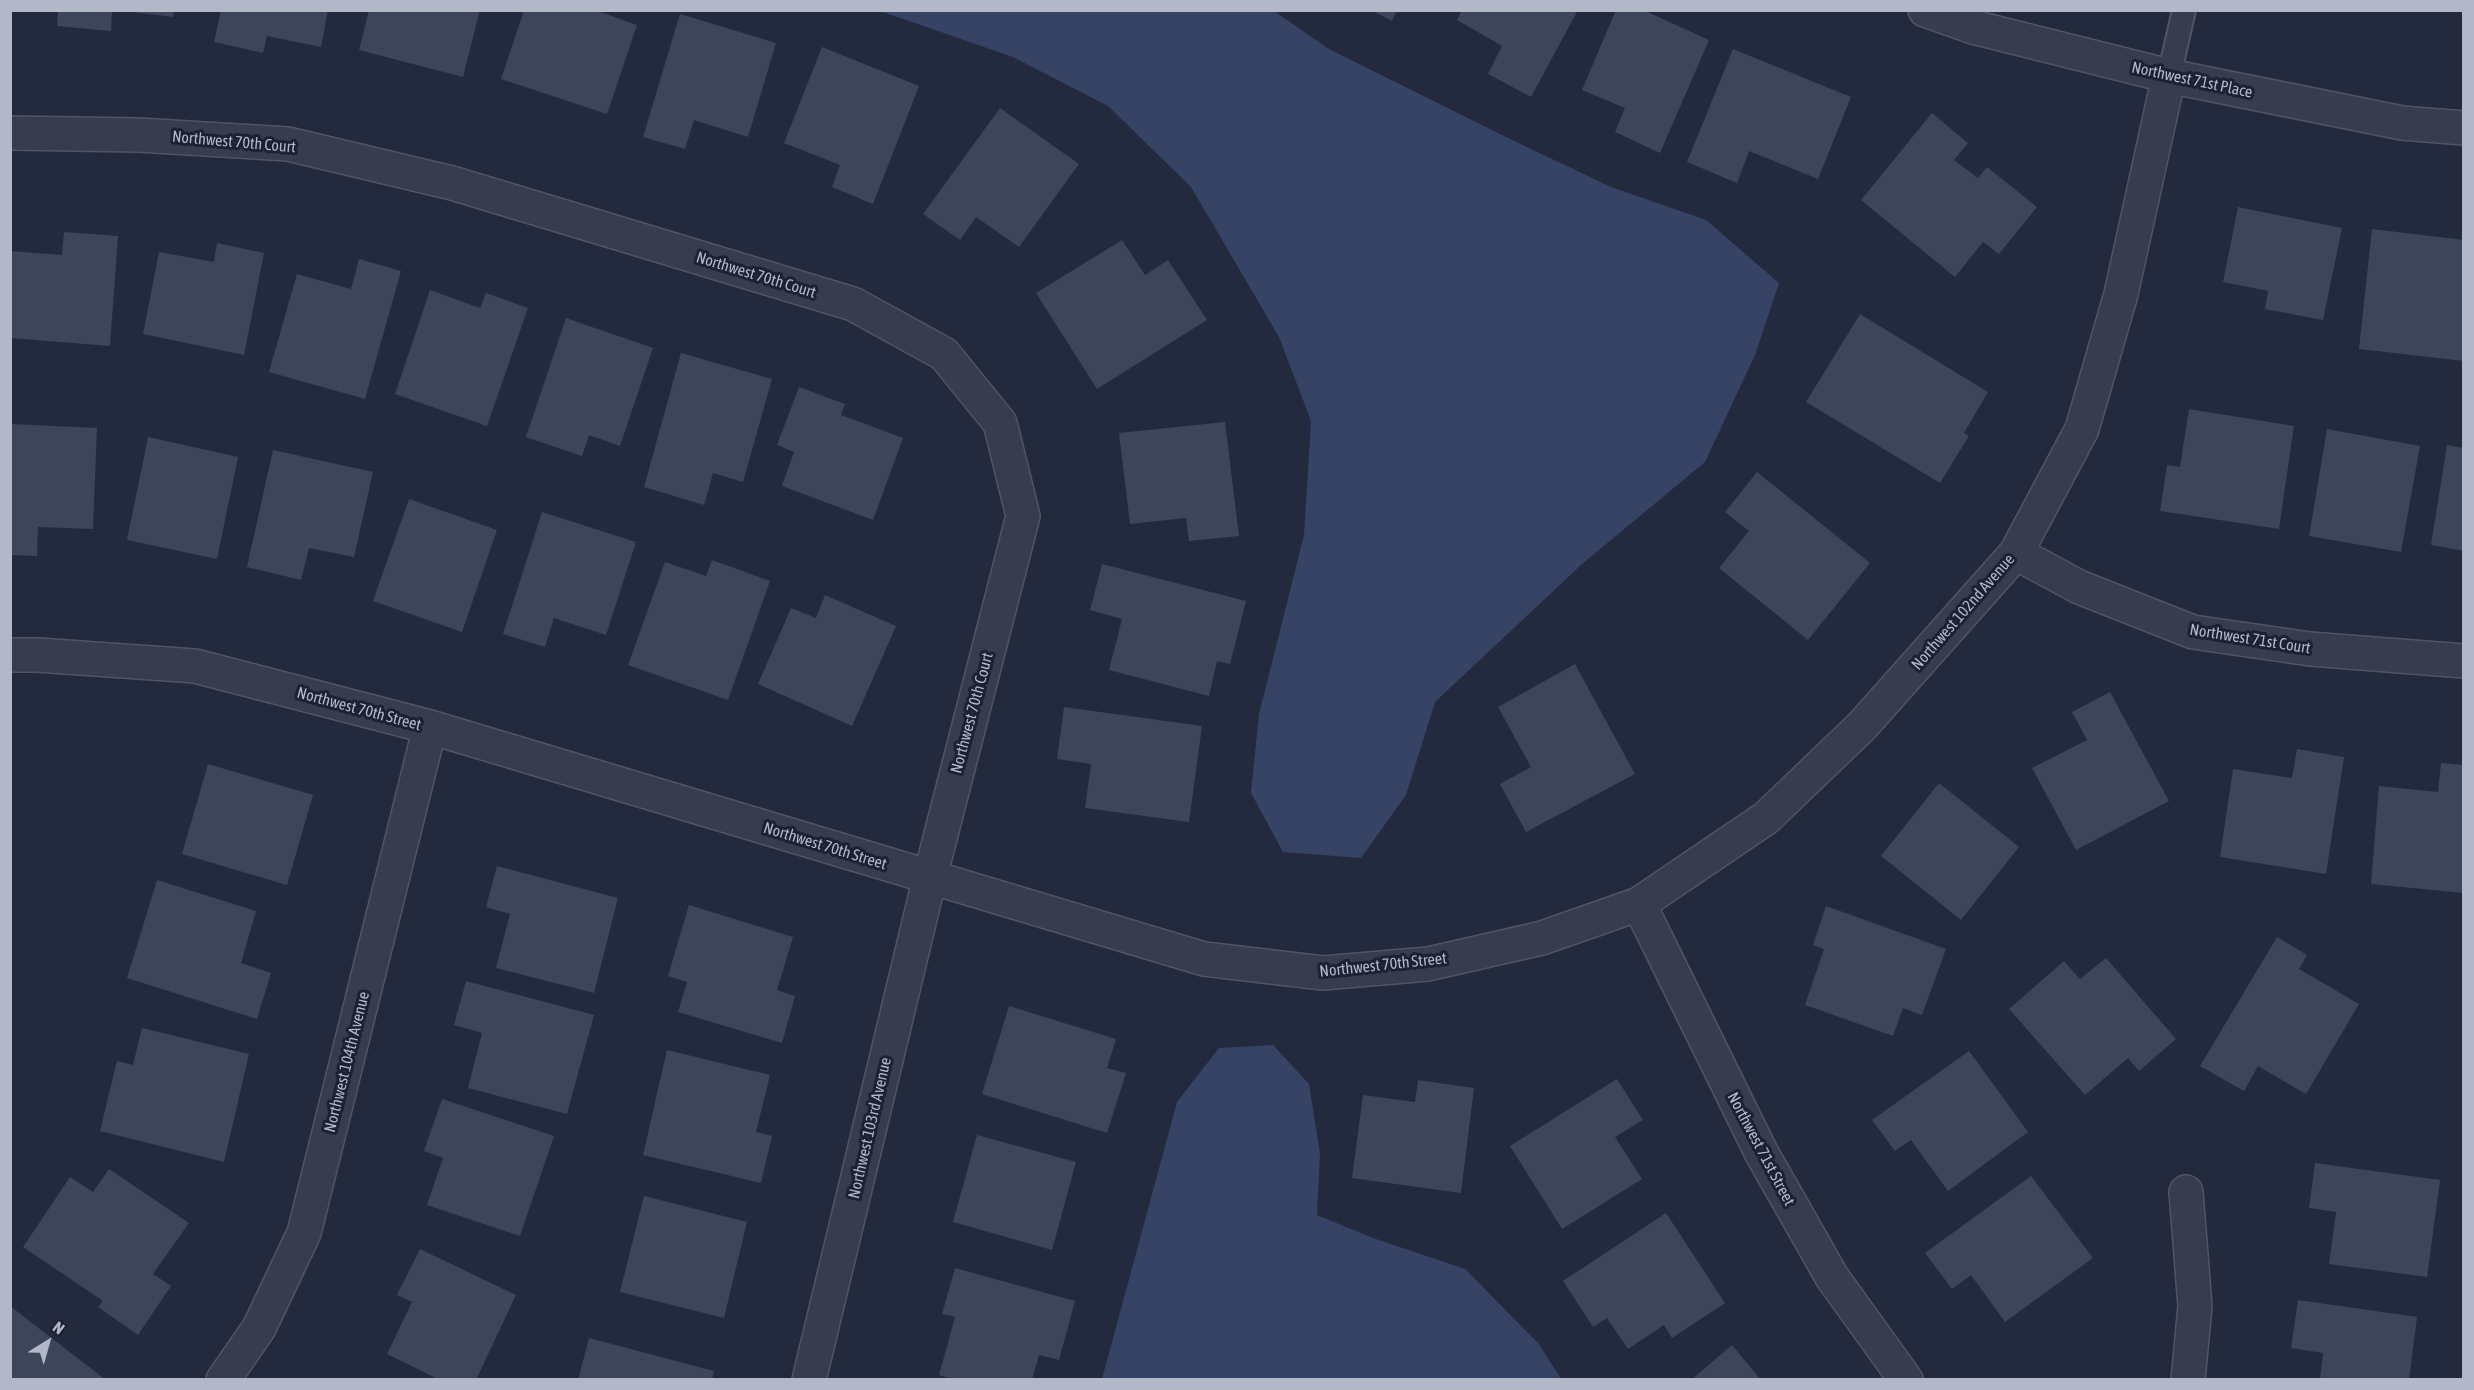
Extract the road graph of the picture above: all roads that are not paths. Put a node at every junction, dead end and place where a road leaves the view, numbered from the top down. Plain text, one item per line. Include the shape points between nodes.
1 (1925, 10) edge
2 (2184, 10) edge
3 (2169, 76) junction
4 (2463, 128) edge
5 (10, 133) edge
6 (2016, 553) junction
7 (10, 655) edge
8 (2463, 661) edge
9 (430, 727) junction
10 (930, 877) junction
11 (1639, 904) junction
12 (2186, 1192) dead end
13 (223, 1380) edge
14 (809, 1380) edge
15 (1906, 1380) edge
16 (2188, 1380) edge

1 - 3 street, Northwest 71st Place via 1973,27
2 - 3 lane
3 - 4 street, Northwest 71st Place via 2402,123
3 - 6 street, Northwest 102nd Avenue via 2121,294 2082,429
5 - 10 street, Northwest 70th Court via 139,135 288,144 452,183 853,304 944,354 1000,423 1023,516
6 - 8 street, Northwest 71st Court via 2079,587 2193,632 2310,649
6 - 11 street, Northwest 102nd Avenue via 1862,726 1766,818
7 - 9 street, Northwest 70th Street via 195,666
9 - 10 street, Northwest 70th Street
9 - 13 street, Northwest 104th Avenue via 304,1233 259,1328
10 - 11 street, Northwest 70th Street via 1204,959 1323,973 1428,964 1542,938
10 - 14 street, Northwest 103rd Avenue
11 - 15 street, Northwest 71st Street via 1761,1152 1832,1277
12 - 16 street via 2195,1306

